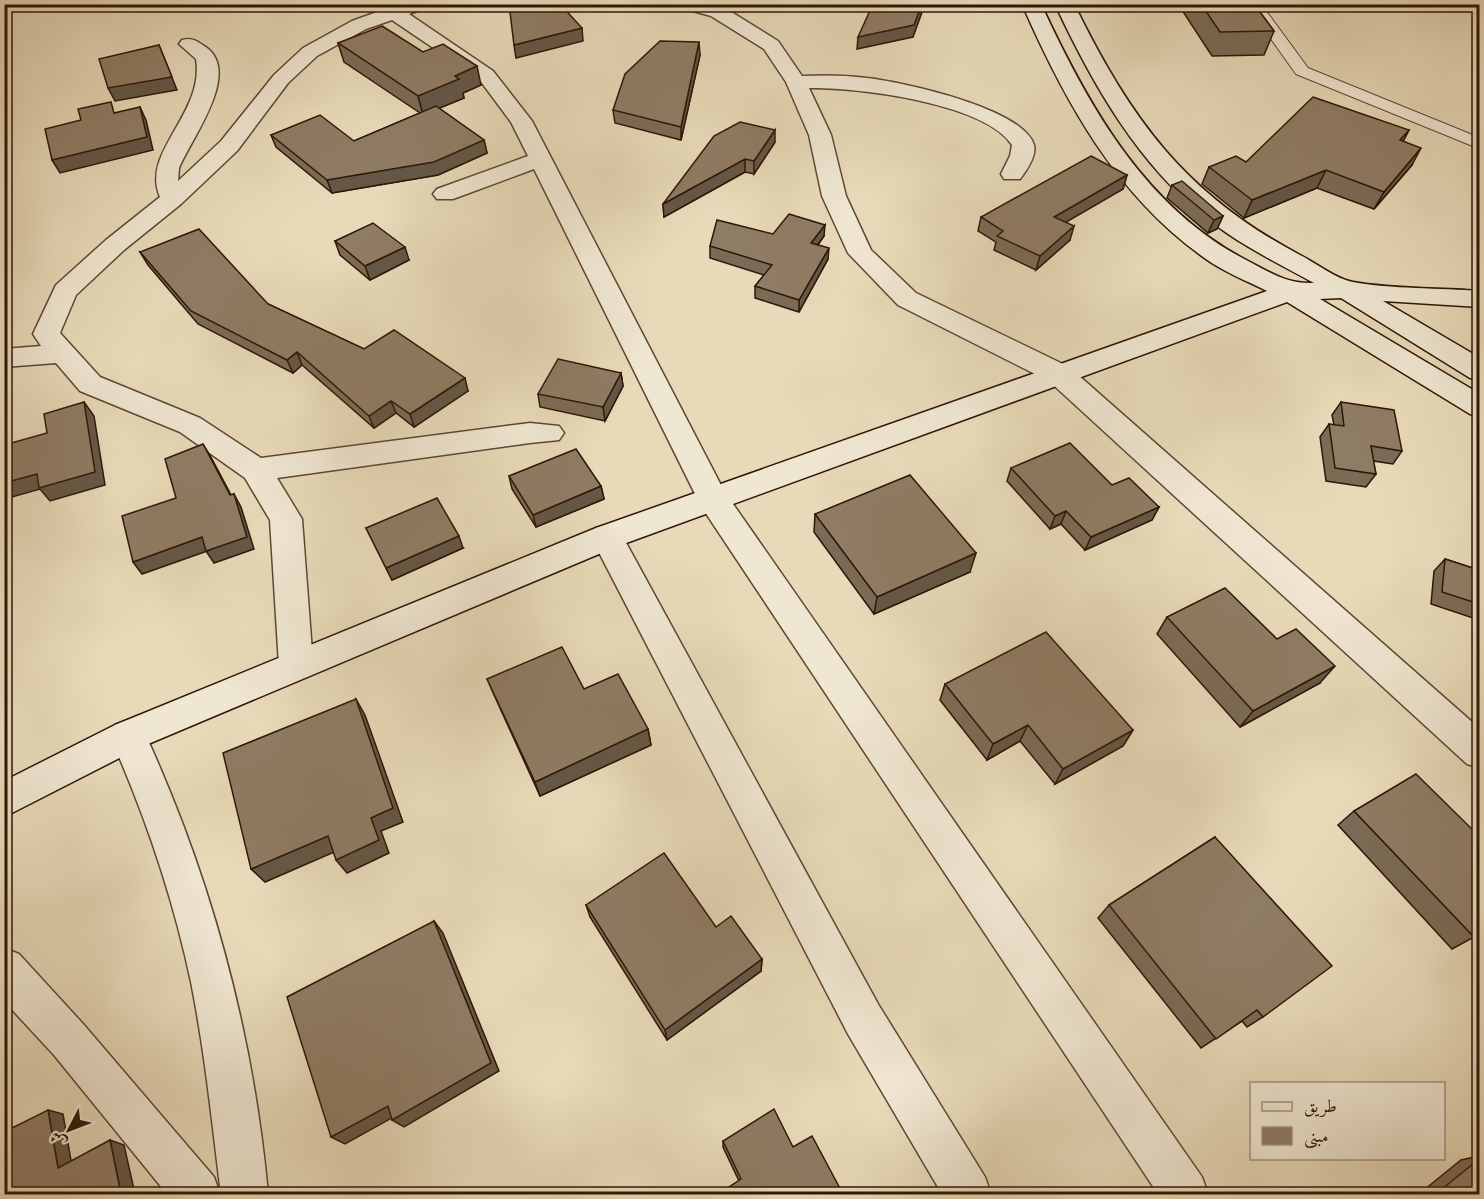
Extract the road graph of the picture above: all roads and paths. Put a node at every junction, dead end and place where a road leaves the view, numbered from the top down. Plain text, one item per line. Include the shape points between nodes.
1 (689, 4) edge
2 (1031, 4) edge
3 (1064, 4) edge
4 (1253, 4) edge
5 (405, 8) edge
6 (189, 44) dead end
7 (796, 82) junction
8 (1479, 144) edge
9 (541, 159) junction
10 (1012, 174) dead end
11 (445, 194) dead end
12 (173, 199) junction
13 (1346, 290) junction
14 (1289, 292) junction
15 (1479, 299) edge
16 (64, 353) junction
17 (4, 358) edge
18 (1479, 370) edge
19 (1059, 374) junction
20 (1479, 408) edge
21 (549, 434) dead end
22 (256, 470) junction
23 (712, 498) junction
24 (606, 537) junction
25 (296, 664) junction
26 (129, 736) junction
27 (1479, 752) edge
28 (4, 800) edge
29 (4, 969) edge
30 (197, 1194) edge
31 (245, 1194) edge
32 (968, 1194) edge
33 (1185, 1194) edge

1 - 7 street via 718,12 771,45
2 - 14 street via 1051,48 1118,163 1160,211 1216,255
3 - 13 street via 1083,46 1155,155 1200,201 1252,241
4 - 8 lane via 1302,71
5 - 9 street via 486,75 521,121
5 - 12 street via 359,25 310,52 281,79 229,146
6 - 12 street via 206,57 210,76 196,115 165,173
7 - 10 street via 854,82 899,89 1000,123 1016,133 1023,146
7 - 19 street via 820,135 834,196 860,253 907,298
9 - 11 street
9 - 23 street
12 - 16 street via 65,291 46,334
13 - 14 street
13 - 15 street
13 - 18 street
14 - 19 street
14 - 20 street
16 - 17 street
16 - 22 street via 90,384 189,425
19 - 23 street
19 - 27 street
21 - 22 street via 530,433
22 - 25 street via 286,519
23 - 24 street
23 - 33 street
24 - 25 street
24 - 32 street via 863,1019
25 - 26 street
26 - 28 street
26 - 31 street via 182,868 201,939 219,1018
29 - 30 street via 69,1040

